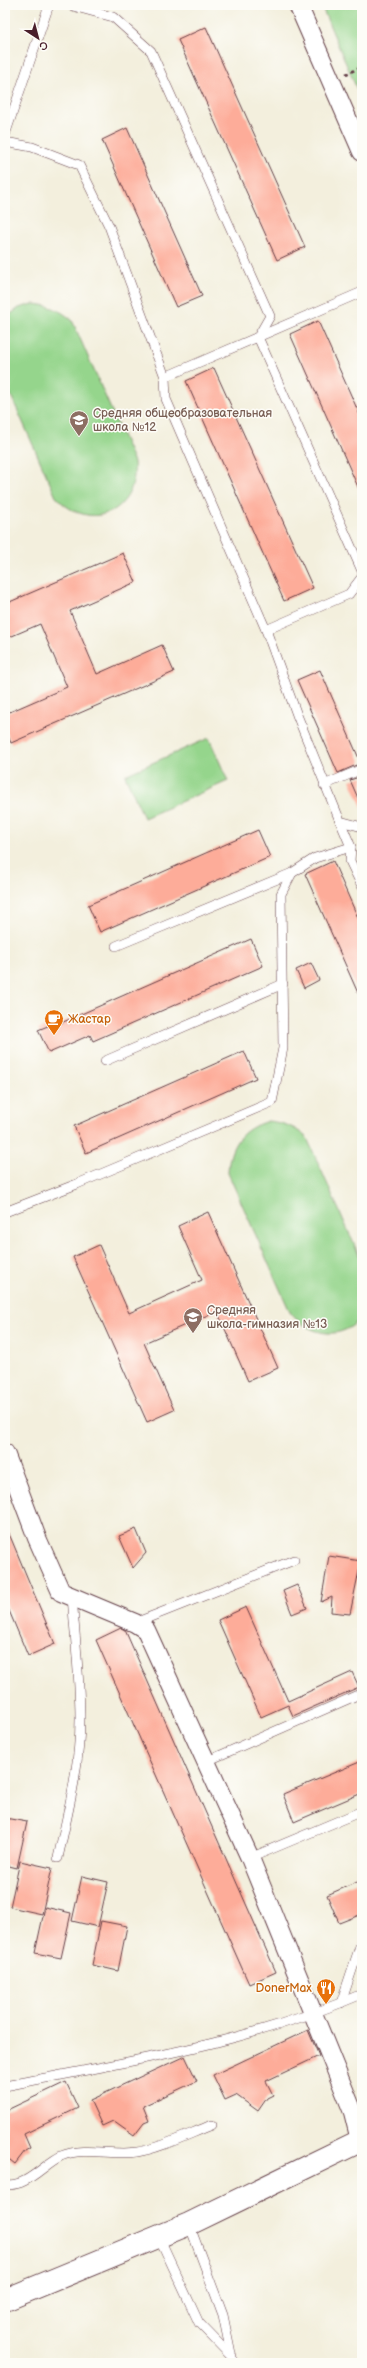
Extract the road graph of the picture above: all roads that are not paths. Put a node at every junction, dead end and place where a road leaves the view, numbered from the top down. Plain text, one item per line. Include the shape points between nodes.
1 (49, 5) edge
2 (69, 5) edge
3 (298, 5) edge
4 (5, 136) edge
5 (5, 142) edge
6 (362, 152) edge
7 (362, 292) edge
8 (258, 337) junction
9 (165, 377) junction
10 (362, 571) edge
11 (362, 577) edge
12 (266, 630) junction
13 (362, 769) edge
14 (324, 785) junction
15 (340, 821) junction
16 (362, 827) edge
17 (351, 847) junction
18 (292, 873) junction
19 (362, 886) edge
20 (116, 946) dead end
21 (283, 984) junction
22 (105, 1061) dead end
23 (5, 1212) edge
24 (5, 1453) edge
25 (294, 1560) dead end
26 (72, 1596) junction
27 (135, 1623) junction
28 (362, 1693) edge
29 (205, 1762) junction
30 (362, 1810) edge
31 (58, 1858) dead end
32 (250, 1858) junction
33 (362, 1940) edge
34 (362, 1994) edge
35 (341, 2003) junction
36 (314, 2014) junction
37 (5, 2086) edge
38 (212, 2125) dead end
39 (361, 2140) edge
40 (5, 2184) edge
41 (189, 2224) junction
42 (159, 2237) junction
43 (5, 2300) edge
44 (231, 2359) edge

1 - 4 lane
2 - 8 lane via 113,17 151,51 270,316
3 - 6 street
5 - 9 lane via 32,147 79,165 109,226
7 - 8 lane
8 - 9 lane
8 - 10 lane
9 - 12 lane via 166,399
11 - 12 lane via 349,594
12 - 14 lane
13 - 14 lane
14 - 15 lane
15 - 16 lane
15 - 17 lane
17 - 18 lane via 315,858
17 - 19 lane via 350,861
18 - 20 lane
18 - 21 lane via 281,894
21 - 22 lane
21 - 23 lane via 283,1048 272,1102
24 - 26 street via 37,1538 61,1592
25 - 27 lane
26 - 27 street
26 - 31 lane via 80,1718 79,1740 76,1778
27 - 29 street via 146,1630 159,1654
28 - 29 lane
29 - 32 street
30 - 32 lane
32 - 36 street
33 - 35 lane
34 - 35 lane
35 - 36 lane
36 - 37 lane via 200,2046
36 - 39 street via 353,2112
38 - 40 lane via 139,2152 120,2154 84,2151 62,2156 26,2179 11,2186
39 - 41 main road
41 - 42 main road
41 - 44 lane via 223,2315
42 - 43 main road
42 - 44 lane via 199,2323

